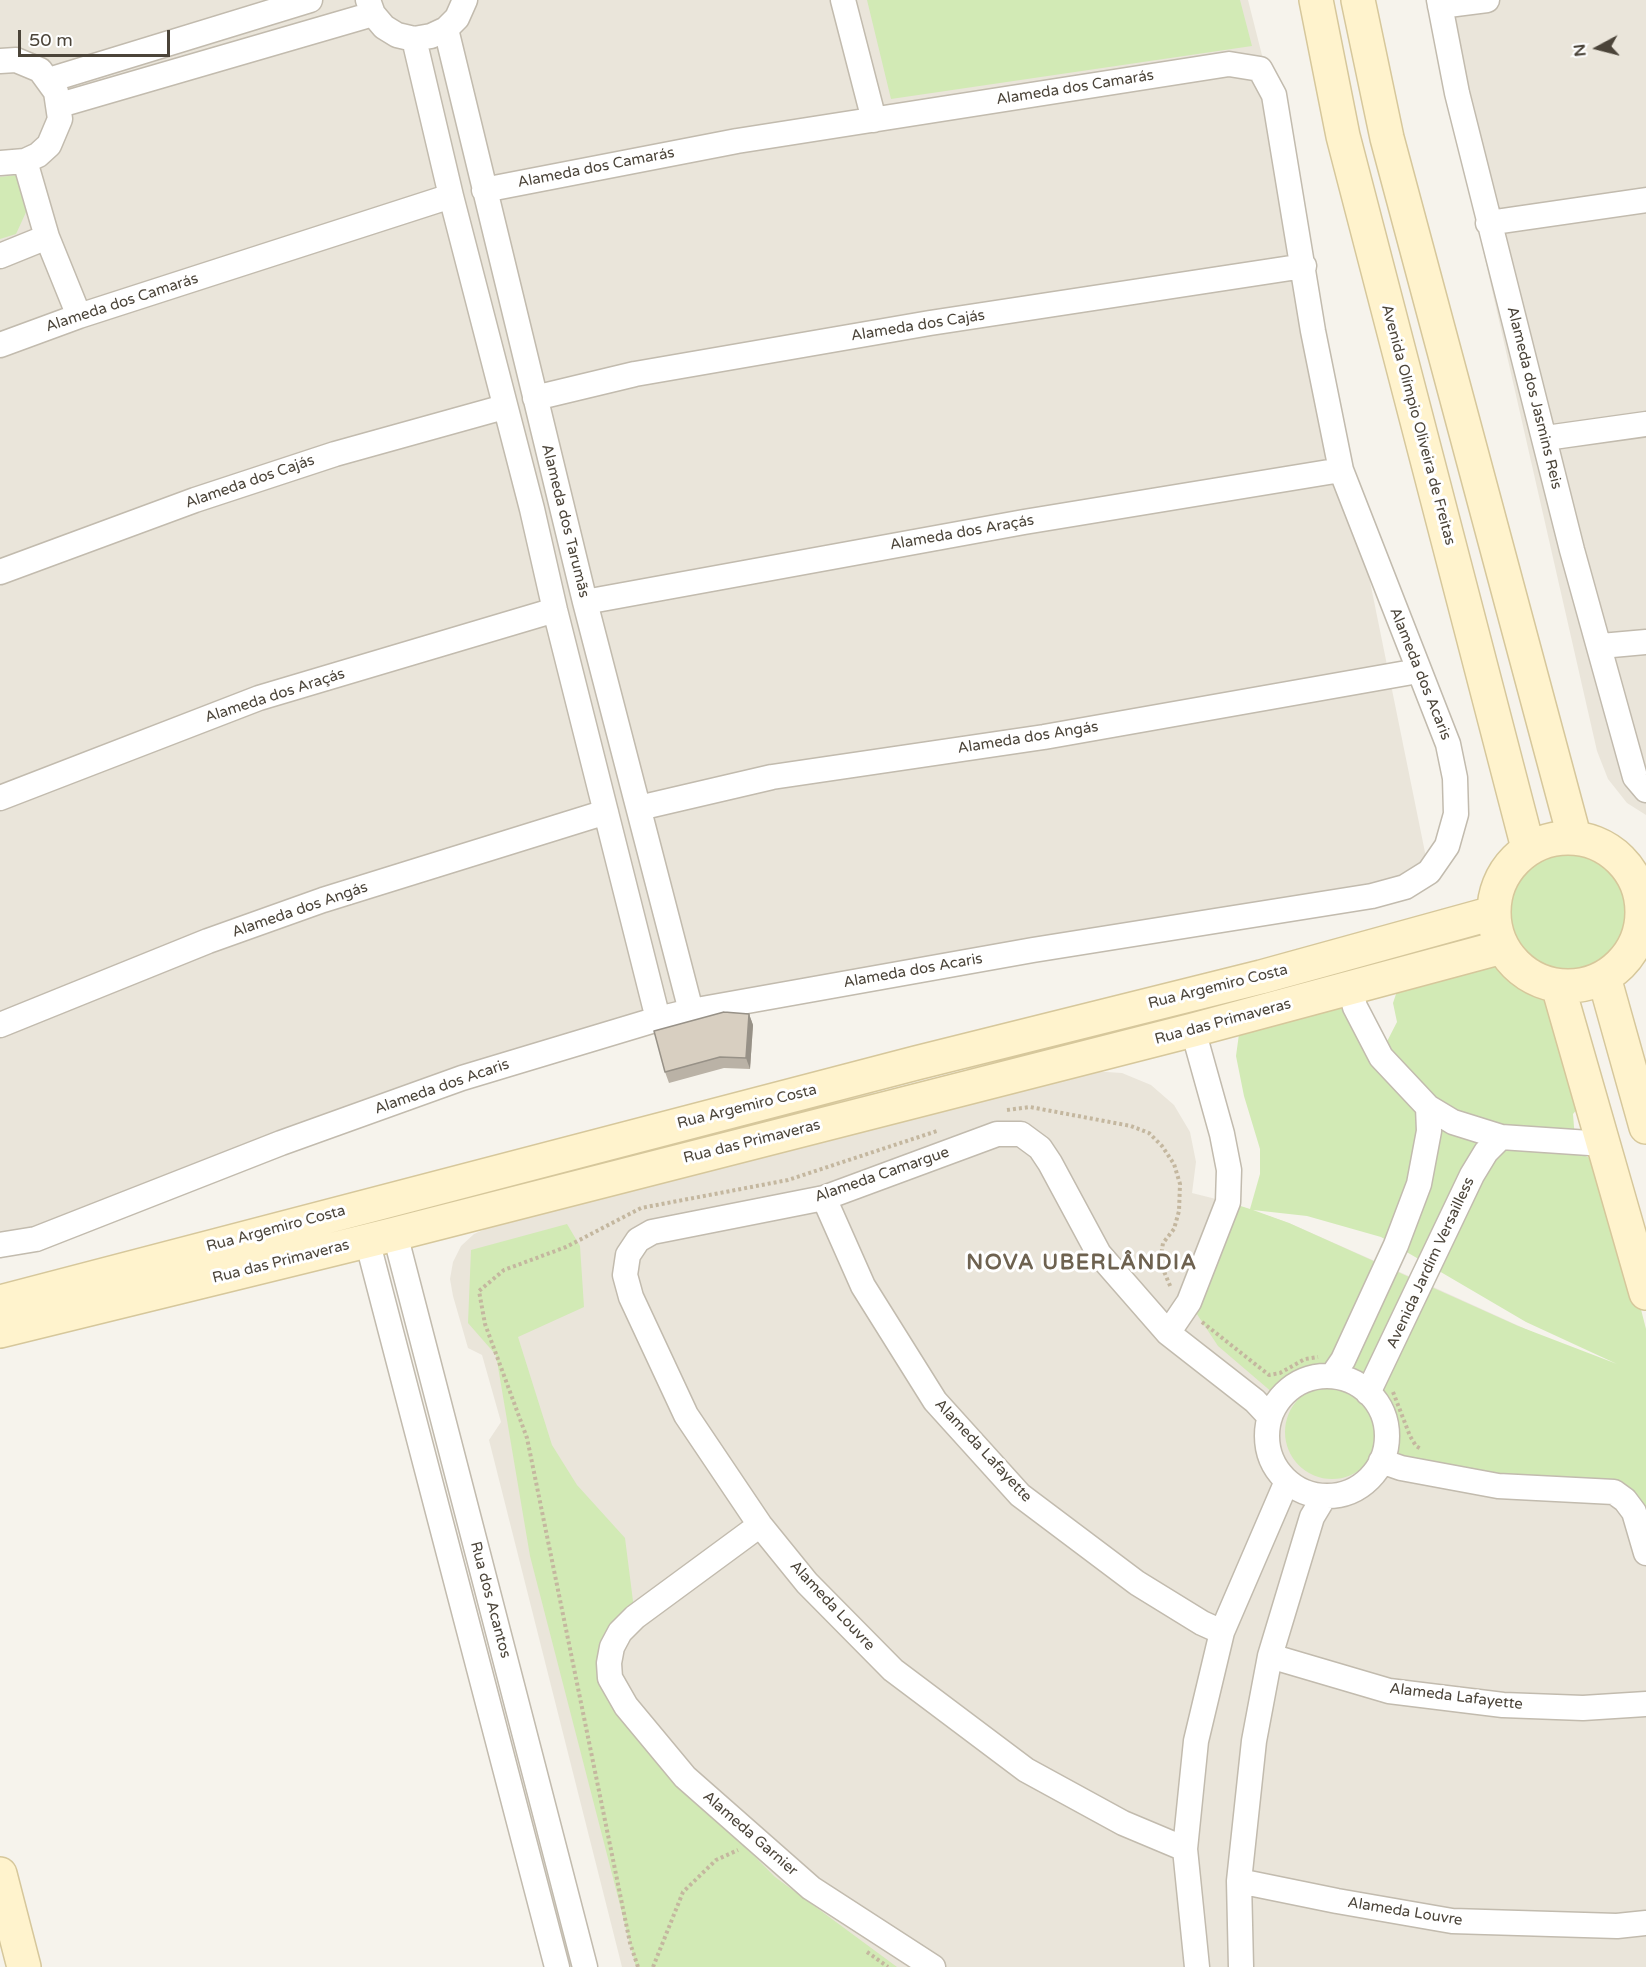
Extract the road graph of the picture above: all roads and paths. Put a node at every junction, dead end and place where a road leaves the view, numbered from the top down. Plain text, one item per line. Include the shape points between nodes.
1 (310, 0) edge
2 (465, 0) edge
3 (843, 0) edge
4 (1316, 0) edge
5 (1358, 0) edge
6 (1487, 0) edge
7 (1440, 3) edge
8 (370, 7) edge
9 (446, 29) junction
10 (414, 39) junction
11 (0, 61) edge
12 (49, 80) junction
13 (60, 105) junction
14 (874, 120) junction
15 (25, 161) junction
16 (0, 163) edge
17 (484, 190) junction
18 (451, 196) junction
19 (1646, 200) edge
20 (1488, 224) junction
21 (47, 237) junction
22 (0, 256) edge
23 (1304, 266) junction
24 (509, 294) junction
25 (477, 302) junction
26 (79, 316) junction
27 (0, 345) edge
28 (535, 398) junction
29 (504, 407) junction
30 (1646, 424) edge
31 (1546, 438) junction
32 (1341, 470) junction
33 (560, 502) junction
34 (532, 509) junction
35 (0, 572) edge
36 (585, 602) junction
37 (555, 610) junction
38 (1646, 642) edge
39 (1601, 646) junction
40 (1418, 671) junction
41 (612, 708) junction
42 (582, 716) junction
43 (1646, 790) edge
44 (0, 798) edge
45 (639, 808) junction
46 (606, 812) junction
47 (1574, 837) junction
48 (1528, 848) junction
49 (1493, 913) junction
50 (1502, 947) junction
51 (1261, 977) junction
52 (1604, 977) junction
53 (1558, 986) junction
54 (1350, 988) junction
55 (691, 1011) junction
56 (1262, 1011) junction
57 (658, 1019) junction
58 (0, 1025) edge
59 (1192, 1030) junction
60 (916, 1063) junction
61 (924, 1098) junction
62 (1428, 1107) junction
63 (1005, 1111) dead end
64 (1646, 1127) edge
65 (940, 1130) dead end
66 (1501, 1137) junction
67 (1604, 1144) junction
68 (824, 1198) junction
69 (381, 1237) junction
70 (638, 1240) joint
71 (0, 1245) edge
72 (1396, 1245) junction
73 (1429, 1261) junction
74 (1646, 1293) edge
75 (0, 1302) edge
76 (1189, 1302) junction
77 (0, 1331) edge
78 (1168, 1333) junction
79 (1337, 1368) junction
80 (1373, 1384) junction
81 (1270, 1417) junction
82 (1426, 1451) dead end
83 (1382, 1461) junction
84 (1287, 1481) junction
85 (1323, 1497) junction
86 (760, 1525) junction
87 (1646, 1552) edge
88 (1222, 1632) junction
89 (1270, 1656) junction
90 (1646, 1704) edge
91 (741, 1848) dead end
92 (1185, 1849) junction
93 (0, 1874) edge
94 (1239, 1881) junction
95 (1646, 1923) edge
96 (860, 1946) dead end
97 (24, 1967) edge
98 (556, 1967) edge
99 (585, 1967) edge
100 (638, 1967) edge
101 (653, 1967) edge
102 (888, 1967) edge
103 (933, 1967) edge
104 (1197, 1967) edge
105 (1241, 1967) edge

1 - 12 street
2 - 9 street via 457,18
3 - 14 street
4 - 48 street, Avenida Olímpio Oliveira de Freitas via 1343,136
5 - 47 street via 1387,138
6 - 7 street
7 - 20 street, Alameda dos Jasmins Reis
8 - 10 street via 384,27
8 - 13 street
9 - 10 street
9 - 17 street, Alameda dos Tarumãs
10 - 18 street, Alameda dos Tarumãs
11 - 12 street via 28,64
12 - 13 street
13 - 15 street via 60,119 52,139 38,155
14 - 17 street, Alameda dos Camarás via 737,141
14 - 23 street, Alameda dos Camarás via 1229,64 1260,69 1274,95
15 - 16 street
15 - 21 street
17 - 24 street, Alameda dos Tarumãs
18 - 25 street, Alameda dos Tarumãs
18 - 26 street, Alameda dos Camarás
19 - 20 street
20 - 31 street, Alameda dos Jasmins Reis
21 - 22 street
21 - 26 street
23 - 28 street, Alameda dos Cajás via 918,325 635,374
23 - 32 street, Alameda dos Camarás
24 - 25 street
24 - 28 street, Alameda dos Tarumãs
25 - 29 street, Alameda dos Tarumãs
26 - 27 street, Alameda dos Camarás
28 - 33 street, Alameda dos Tarumãs
29 - 34 street, Alameda dos Tarumãs
29 - 35 street, Alameda dos Cajás via 324,457
30 - 31 street
31 - 39 street, Alameda dos Jasmins Reis via 1572,550
32 - 36 street, Alameda dos Araçás via 1024,522
32 - 40 street, Alameda dos Acaris
33 - 34 street
33 - 36 street, Alameda dos Tarumãs
34 - 37 street, Alameda dos Tarumãs
36 - 41 street, Alameda dos Tarumãs
37 - 42 street, Alameda dos Tarumãs
37 - 44 street, Alameda dos Araçás via 259,698
38 - 39 street
39 - 43 street, Alameda dos Jasmins Reis via 1635,777
40 - 45 street, Alameda dos Angás via 1044,737 772,777
40 - 55 street, Alameda dos Acaris via 1448,744 1455,778 1456,814 1447,846 1429,872 1405,887 1372,896 1033,950
41 - 42 street
41 - 45 street, Alameda dos Tarumãs
42 - 46 street, Alameda dos Tarumãs
45 - 55 street, Alameda dos Tarumãs
46 - 57 street, Alameda dos Tarumãs
46 - 58 street, Alameda dos Angás via 312,904 208,941
47 - 48 street via 1542,841
47 - 52 street via 1609,849 1634,876 1640,892 1643,910 1638,937 1625,960
48 - 49 street via 1509,865 1497,888
49 - 50 street
49 - 51 street, Rua Argemiro Costa
50 - 53 street via 1526,973
50 - 54 street, Rua das Primaveras
51 - 56 street via 1257,989
51 - 60 street, Rua Argemiro Costa
52 - 53 street via 1582,985
52 - 64 street
53 - 67 street
54 - 56 street, Rua das Primaveras
54 - 62 street via 1381,1057
55 - 57 street, Alameda dos Acaris
56 - 59 street, Rua das Primaveras
57 - 71 street, Alameda dos Acaris via 462,1078 281,1143 36,1239
59 - 61 street, Rua das Primaveras
59 - 76 street via 1222,1134 1228,1202
60 - 61 street
60 - 75 street, Rua Argemiro Costa
61 - 69 street, Rua das Primaveras
62 - 66 street via 1453,1122
62 - 72 street via 1429,1131 1419,1184
63 - 76 path via 1030,1107 1131,1126 1149,1133 1162,1146 1174,1164 1180,1184 1179,1211 1174,1229 1163,1243 1160,1262 1171,1288
65 - 100 path via 788,1180 640,1208 566,1247 504,1270 479,1291 485,1324 527,1438
66 - 67 street
66 - 73 street, Avenida Jardim Versailless via 1472,1174
67 - 74 street
68 - 70 street, Alameda Camargue via 669,1227
68 - 78 street, Alameda Camargue via 997,1134 1021,1134 1040,1148 1050,1163 1099,1254
68 - 88 street, Alameda Lafayette via 863,1286 935,1401 1020,1495 1137,1583
69 - 77 street, Rua das Primaveras
69 - 98 street, Rua dos Acantos
69 - 99 street, Rua dos Acantos
70 - 86 street, Alameda Louvre via 628,1256 625,1275 631,1297 686,1415
72 - 73 street
72 - 79 street
73 - 80 street, Avenida Jardim Versailless
76 - 78 street
76 - 79 path via 1202,1322 1269,1375 1305,1359 1320,1357
78 - 81 street
79 - 80 street via 1352,1381
79 - 81 street via 1294,1386 1280,1399
80 - 82 path via 1394,1393 1416,1446
80 - 83 street via 1386,1425
81 - 84 street via 1267,1430 1271,1458
83 - 85 street via 1358,1488
83 - 87 street via 1498,1486 1614,1492 1634,1512
84 - 85 street via 1304,1492
84 - 88 street
85 - 89 street via 1312,1517
86 - 92 street, Alameda Louvre via 807,1583 893,1670 1026,1770 1123,1823
86 - 103 street, Alameda Garnier via 620,1632 612,1647 610,1678 626,1706 685,1777 811,1888
88 - 92 street via 1196,1741
89 - 90 street, Alameda Lafayette via 1389,1691 1503,1706 1583,1708
89 - 94 street via 1254,1741
91 - 101 path via 716,1860 683,1892
92 - 104 street
93 - 97 street
94 - 95 street, Alameda Louvre via 1452,1921 1617,1926
94 - 105 street
96 - 102 path

